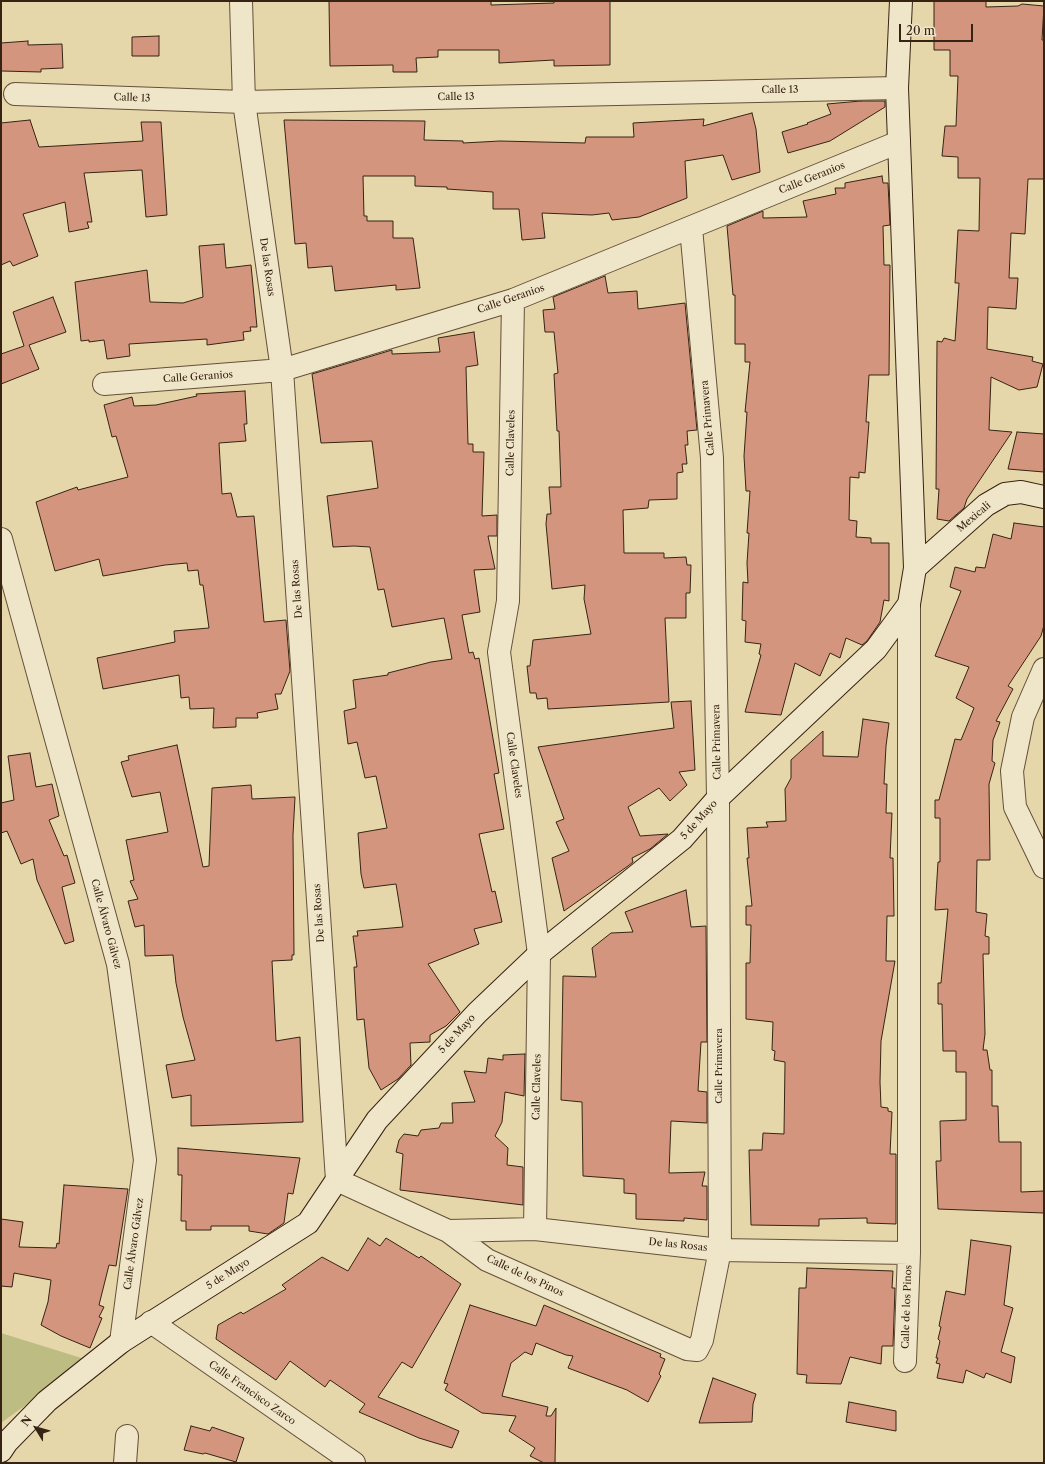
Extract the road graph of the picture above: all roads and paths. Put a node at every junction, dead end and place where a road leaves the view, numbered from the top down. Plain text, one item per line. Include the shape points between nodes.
1 (241, 1) edge
2 (901, 1) edge
3 (897, 88) junction
4 (15, 94) dead end
5 (244, 102) junction
6 (899, 142) junction
7 (691, 228) junction
8 (513, 300) junction
9 (282, 370) junction
10 (104, 384) dead end
11 (1044, 497) edge
12 (1, 539) edge
13 (915, 568) junction
14 (909, 604) junction
15 (1044, 669) edge
16 (718, 798) junction
17 (1044, 867) edge
18 (539, 954) junction
19 (337, 1180) junction
20 (535, 1229) junction
21 (448, 1231) junction
22 (720, 1250) junction
23 (909, 1253) junction
24 (151, 1322) junction
25 (121, 1342) junction
26 (697, 1350) joint
27 (905, 1361) dead end
28 (127, 1436) dead end
29 (1, 1451) edge
30 (125, 1463) edge
31 (354, 1463) edge

1 - 5 street, De las Rosas
2 - 3 street
3 - 5 street, Calle 13
3 - 6 street, Calle de los Pinos
4 - 5 street, Calle 13
5 - 9 street, De las Rosas
6 - 7 street, Calle Geranios
6 - 13 street, Calle de los Pinos
7 - 8 street, Calle Geranios
7 - 16 street, Calle Primavera via 712,458
8 - 9 street, Calle Geranios
8 - 18 street, Calle Claveles via 508,601 499,652
9 - 10 street, Calle Geranios
9 - 19 street, De las Rosas
11 - 13 street, Mexicali via 1021,492 1005,494 986,505
12 - 25 street, Calle Álvaro Gálvez via 118,964 145,1160
13 - 14 street, Calle de los Pinos
14 - 16 street, 5 de Mayo via 876,649
14 - 23 street, Calle de los Pinos
15 - 17 street via 1023,716 1012,771 1015,807
16 - 18 street, 5 de Mayo via 682,839
16 - 22 street, Calle Primavera
18 - 19 street, 5 de Mayo via 477,1013 377,1120
18 - 20 street, Calle Claveles
19 - 21 street, Calle de los Pinos
19 - 24 street, 5 de Mayo via 308,1224
20 - 21 street, De las Rosas
20 - 22 street, De las Rosas
21 - 26 street, Calle de los Pinos via 487,1260 687,1348
22 - 23 street, De las Rosas
22 - 26 street, Calle Primavera via 702,1340
23 - 27 street, Calle de los Pinos
24 - 25 street, 5 de Mayo
24 - 31 street, Calle Francisco Zarco
25 - 29 street, 5 de Mayo via 47,1401
28 - 30 street

